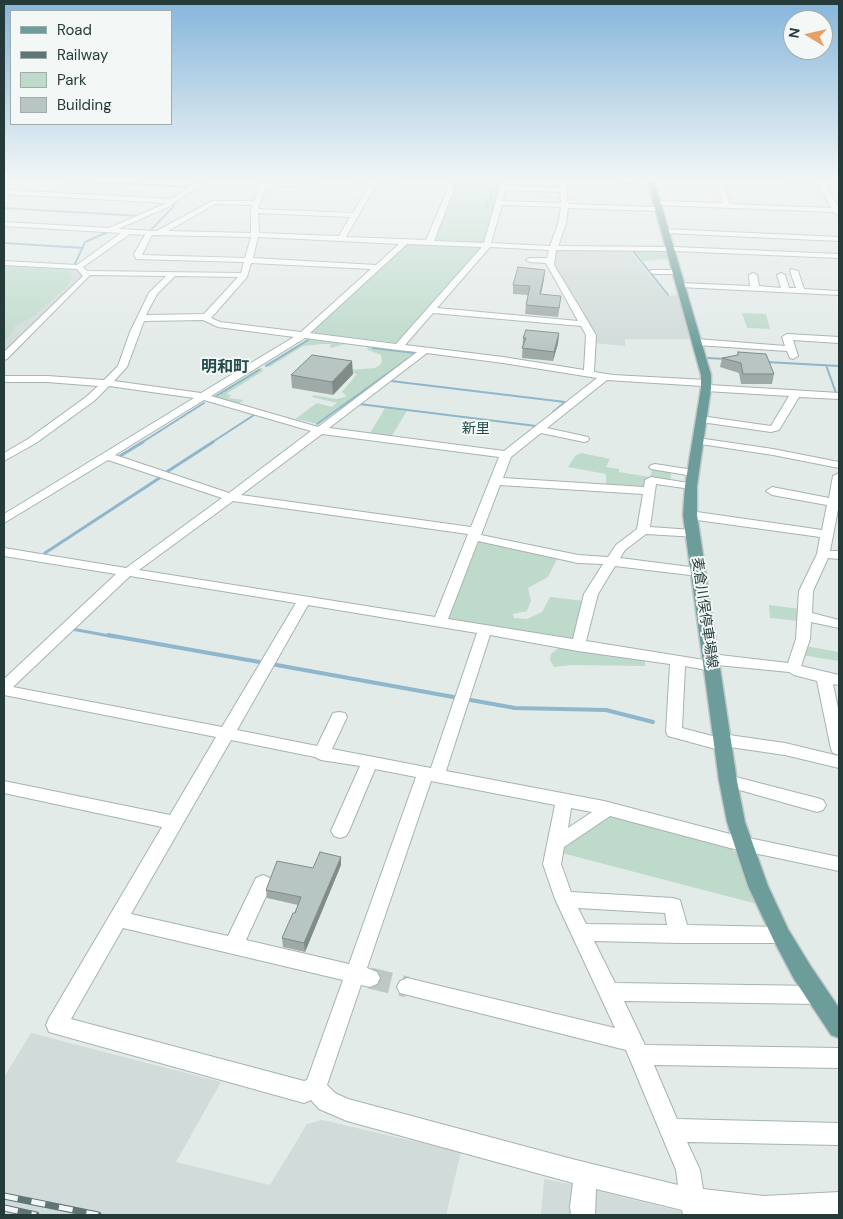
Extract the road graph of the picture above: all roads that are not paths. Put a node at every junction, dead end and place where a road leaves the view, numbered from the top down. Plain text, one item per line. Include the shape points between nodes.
1 (121, 237) edge
2 (150, 237) edge
3 (255, 237) edge
4 (296, 237) edge
5 (431, 237) edge
6 (490, 237) edge
7 (557, 237) edge
8 (667, 237) edge
9 (793, 237) edge
10 (341, 239) joint
11 (839, 239) edge
12 (405, 242) junction
13 (429, 243) junction
14 (487, 246) junction
15 (553, 248) junction
16 (670, 249) junction
17 (767, 253) junction
18 (839, 256) edge
19 (249, 260) junction
20 (530, 260) dead end
21 (551, 261) junction
22 (778, 261) dead end
23 (4, 263) edge
24 (377, 267) junction
25 (82, 270) junction
26 (794, 271) dead end
27 (654, 272) dead end
28 (676, 272) junction
29 (174, 273) junction
30 (244, 275) junction
31 (753, 275) dead end
32 (781, 275) dead end
33 (680, 285) junction
34 (755, 289) junction
35 (801, 291) junction
36 (783, 292) junction
37 (839, 293) edge
38 (431, 310) junction
39 (206, 317) junction
40 (142, 318) junction
41 (584, 324) junction
42 (303, 335) junction
43 (839, 340) edge
44 (697, 342) junction
45 (398, 347) junction
46 (426, 350) junction
47 (4, 357) edge
48 (589, 374) junction
49 (605, 377) junction
50 (4, 379) edge
51 (106, 384) junction
52 (706, 386) junction
53 (796, 393) junction
54 (839, 396) edge
55 (204, 398) junction
56 (701, 419) junction
57 (537, 429) junction
58 (318, 430) junction
59 (584, 439) dead end
60 (698, 441) junction
61 (506, 455) junction
62 (107, 456) junction
63 (4, 458) edge
64 (839, 465) edge
65 (655, 467) dead end
66 (839, 476) edge
67 (692, 480) junction
68 (496, 481) junction
69 (648, 491) junction
70 (772, 491) dead end
71 (231, 497) junction
72 (833, 502) junction
73 (690, 514) junction
74 (4, 519) edge
75 (643, 530) junction
76 (693, 534) junction
77 (826, 534) junction
78 (476, 535) junction
79 (4, 552) edge
80 (823, 554) junction
81 (839, 555) edge
82 (610, 561) junction
83 (128, 572) junction
84 (698, 572) junction
85 (304, 601) junction
86 (805, 616) junction
87 (440, 622) junction
88 (839, 624) edge
89 (485, 630) junction
90 (578, 646) junction
91 (678, 661) junction
92 (712, 662) junction
93 (793, 668) junction
94 (832, 679) edge
95 (4, 689) edge
96 (338, 717) dead end
97 (226, 734) junction
98 (722, 743) junction
99 (839, 749) edge
100 (320, 754) junction
101 (839, 762) edge
102 (368, 763) junction
103 (431, 775) junction
104 (728, 781) junction
105 (4, 787) edge
106 (564, 801) junction
107 (817, 805) dead end
108 (604, 808) junction
109 (175, 823) junction
110 (340, 831) dead end
111 (557, 839) junction
112 (743, 844) junction
113 (839, 864) edge
114 (263, 883) dead end
115 (564, 899) junction
116 (119, 919) junction
117 (579, 932) junction
118 (679, 935) junction
119 (780, 935) junction
120 (233, 947) junction
121 (362, 976) junction
122 (407, 987) tunnel mouth
123 (609, 992) junction
124 (817, 995) junction
125 (839, 1026) edge
126 (636, 1049) junction
127 (839, 1058) edge
128 (315, 1088) junction
129 (671, 1130) junction
130 (839, 1134) edge
131 (586, 1175) junction
132 (839, 1204) edge
133 (694, 1208) edge
134 (583, 1215) edge

1 - 25 street via 83,262
2 - 19 street via 142,245 139,257
3 - 19 street
4 - 10 street
5 - 13 street
6 - 14 street
7 - 15 street
8 - 16 main road, 麦倉川俣停車場線
9 - 11 street
10 - 12 street
12 - 13 street
12 - 24 street
13 - 14 street
14 - 15 street
14 - 38 street
15 - 16 street
15 - 21 street
16 - 17 street
16 - 28 main road, 麦倉川俣停車場線
17 - 18 street
17 - 22 street
19 - 24 street
19 - 30 street
20 - 21 street
21 - 41 street via 566,296
23 - 25 street
24 - 42 street
25 - 29 street
25 - 47 street via 87,276
26 - 35 street
27 - 28 street
28 - 33 main road, 麦倉川俣停車場線
29 - 30 street
29 - 40 street via 153,293
30 - 39 street
31 - 34 street
32 - 36 street
33 - 34 street
33 - 44 main road, 麦倉川俣停車場線
34 - 36 street
35 - 36 street
35 - 37 street
38 - 41 street
38 - 45 street
39 - 40 street
39 - 42 street via 218,324
40 - 51 street via 122,367
41 - 48 street via 592,335
42 - 45 street
42 - 55 street
43 - 44 street via 787,337 792,353
44 - 52 main road, 麦倉川俣停車場線 via 705,368
45 - 46 street
46 - 48 street
46 - 58 street
48 - 49 street
49 - 52 street
49 - 57 street
50 - 51 street
51 - 55 street via 145,387
51 - 63 street via 90,399
52 - 53 street
52 - 56 main road, 麦倉川俣停車場線
53 - 54 street
53 - 56 street via 775,428
55 - 58 street
55 - 62 street
56 - 60 main road, 麦倉川俣停車場線
57 - 59 street
57 - 61 street
58 - 61 street
58 - 71 street
60 - 64 street
60 - 67 main road, 麦倉川俣停車場線
61 - 68 street
62 - 71 street
62 - 74 street
65 - 67 street
66 - 72 street
67 - 69 street via 651,480
67 - 73 main road, 麦倉川俣停車場線
68 - 69 street
68 - 78 street
69 - 75 street
70 - 72 street
71 - 78 street
71 - 83 street
72 - 77 street
73 - 76 main road, 麦倉川俣停車場線
73 - 77 street
75 - 76 street
75 - 82 street via 620,548
76 - 84 main road, 麦倉川俣停車場線
77 - 80 street
78 - 82 street via 578,559
78 - 87 street
79 - 83 street
80 - 81 street
80 - 86 street via 806,591
82 - 84 street
82 - 90 street via 591,594
83 - 85 street
83 - 95 street
84 - 92 main road, 麦倉川俣停車場線
85 - 87 street
85 - 97 street
86 - 88 street
86 - 93 street via 803,639
87 - 89 street
89 - 90 street
89 - 103 street
90 - 91 street
91 - 92 street
91 - 98 street via 674,732
92 - 93 street
92 - 98 main road, 麦倉川俣停車場線
93 - 94 street
94 - 99 street
95 - 97 street
96 - 100 street
97 - 100 street
97 - 109 street
98 - 101 street via 785,749
98 - 104 main road, 麦倉川俣停車場線
100 - 102 street
102 - 103 street
102 - 110 street
103 - 106 street
103 - 121 street
104 - 107 street
104 - 112 main road, 麦倉川俣停車場線
105 - 109 street
106 - 108 street
106 - 111 street
108 - 111 street via 603,814 563,840
108 - 112 street
109 - 116 street
111 - 115 street via 552,864
112 - 113 street
112 - 119 main road, 麦倉川俣停車場線
114 - 120 street
115 - 117 street
115 - 118 street via 673,906
116 - 120 street
116 - 128 street via 56,1025 304,1092
117 - 118 street
117 - 123 street
118 - 119 street
119 - 124 main road, 麦倉川俣停車場線
120 - 121 street
121 - 128 street
122 - 126 street
123 - 124 street
123 - 126 street
124 - 125 main road, 麦倉川俣停車場線
126 - 127 street
126 - 129 street
128 - 131 street via 327,1101 347,1110
129 - 130 street
129 - 133 street via 688,1170
131 - 133 street
131 - 134 street
132 - 133 street

